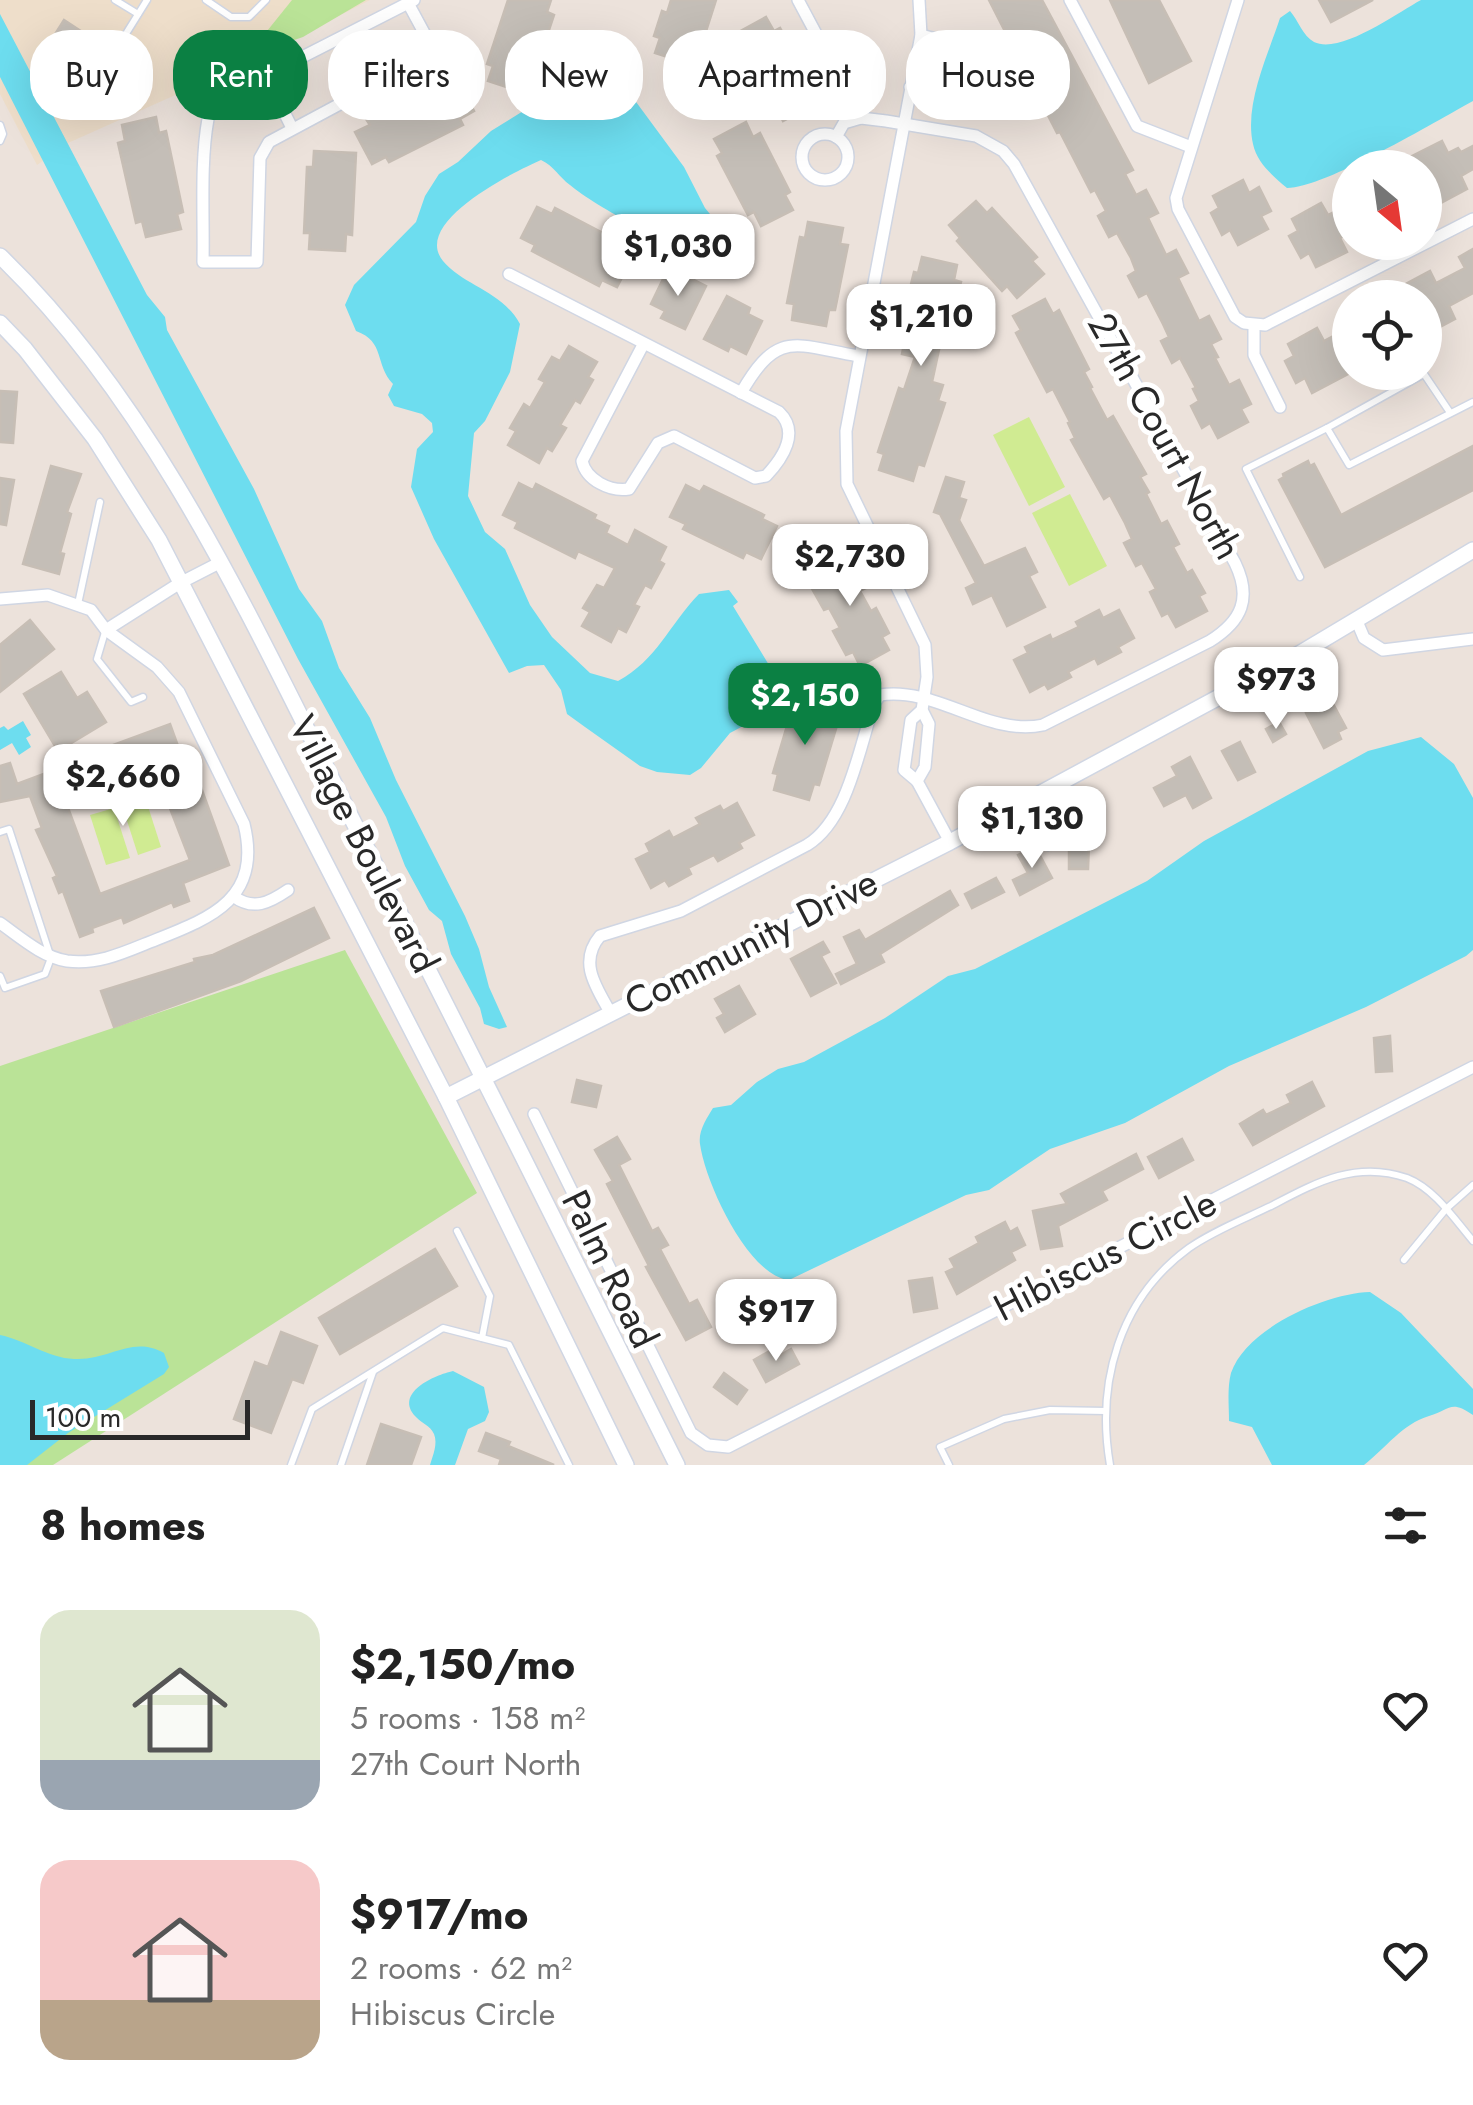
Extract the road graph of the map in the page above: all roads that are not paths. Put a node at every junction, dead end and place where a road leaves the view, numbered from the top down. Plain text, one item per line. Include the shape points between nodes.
1 (114, 0) edge
2 (147, 0) edge
3 (206, 0) edge
4 (266, 0) edge
5 (798, 0) edge
6 (920, 0) edge
7 (1070, 0) edge
8 (1238, 0) edge
9 (412, 2) edge
10 (138, 14) junction
11 (128, 30) edge
12 (814, 30) edge
13 (921, 30) edge
14 (308, 55) edge
15 (906, 106) edge
16 (208, 120) edge
17 (288, 120) edge
18 (854, 120) edge
19 (875, 120) edge
20 (902, 125) junction
21 (0, 126) edge
22 (292, 128) junction
23 (836, 137) junction
24 (0, 141) edge
25 (1191, 147) junction
26 (1473, 219) edge
27 (0, 256) edge
28 (509, 274) dead end
29 (0, 323) edge
30 (1254, 326) junction
31 (644, 343) junction
32 (858, 356) junction
33 (741, 393) junction
34 (1473, 402) edge
35 (1280, 407) dead end
36 (1449, 412) junction
37 (1327, 428) junction
38 (100, 502) dead end
39 (1473, 550) edge
40 (219, 563) junction
41 (1300, 577) dead end
42 (180, 584) junction
43 (0, 599) edge
44 (78, 605) junction
45 (1356, 620) junction
46 (106, 630) junction
47 (1473, 639) edge
48 (143, 696) dead end
49 (921, 704) junction
50 (917, 780) junction
51 (1024, 802) junction
52 (0, 832) edge
53 (950, 842) junction
54 (1048, 847) dead end
55 (288, 890) dead end
56 (233, 896) junction
57 (0, 923) edge
58 (52, 958) junction
59 (0, 976) edge
60 (610, 1012) junction
61 (1473, 1067) edge
62 (485, 1077) junction
63 (446, 1097) junction
64 (534, 1114) dead end
65 (1473, 1184) edge
66 (1446, 1209) junction
67 (457, 1231) dead end
68 (1473, 1241) edge
69 (1404, 1260) dead end
70 (482, 1338) junction
71 (373, 1371) junction
72 (1106, 1411) junction
73 (736, 1443) joint
74 (291, 1465) edge
75 (341, 1465) edge
76 (569, 1465) edge
77 (626, 1465) edge
78 (678, 1465) edge
79 (949, 1465) edge
80 (1110, 1465) edge

1 - 10 lane
2 - 10 lane
3 - 4 lane via 231,17 249,17
5 - 12 street
6 - 13 street
7 - 25 street via 1137,126
8 - 25 street
9 - 14 street
9 - 22 street via 435,53
10 - 11 lane
15 - 20 street
16 - 22 street via 203,262 257,262 260,158 269,142
17 - 22 street
18 - 23 street
19 - 20 street, 27th Court North
20 - 32 street
20 - 49 street, 27th Court North via 976,136 1014,164 1235,563 1245,593 1244,608 1226,631 1043,725 1015,728
21 - 24 lane
23 - 23 street via 824,134 805,144 803,166 819,179 830,179 846,165 848,154
25 - 30 street via 1178,208 1229,309
26 - 30 street
27 - 40 street, Village Boulevard via 130,413
28 - 31 street
29 - 42 street, Village Boulevard via 94,439
30 - 35 street via 1254,355
31 - 33 street
31 - 33 street via 582,460 592,478 629,489 658,443 674,436 755,478 766,476 791,430 779,412
32 - 33 street via 791,344 761,360
32 - 49 street via 846,432 847,484 925,646
34 - 36 lane
36 - 37 lane via 1424,374
36 - 37 lane via 1349,466
37 - 41 lane via 1246,469
38 - 44 lane
39 - 45 street, Community Drive
40 - 42 street
40 - 62 street, Village Boulevard
42 - 46 street
42 - 63 street, Village Boulevard
43 - 44 street via 48,595
44 - 46 street
45 - 47 street via 1364,638 1384,650
45 - 51 street, Community Drive
46 - 48 lane via 97,659 131,702
46 - 56 street via 179,692 244,824 247,856
49 - 50 street via 929,724
49 - 50 street via 911,720 904,770
49 - 60 street, 27th Court North via 880,695 838,814 816,840 681,911 600,936 590,975
50 - 53 street
51 - 53 street, Community Drive
51 - 54 lane
52 - 58 lane via 9,829
53 - 60 street, Community Drive
55 - 56 street via 261,905
56 - 58 street via 210,918 108,958
57 - 58 street
58 - 59 lane via 45,974 5,988
60 - 62 street, Community Drive
61 - 73 street, Hibiscus Circle
62 - 63 street, Community Drive
62 - 78 street, Village Boulevard
63 - 77 street, Village Boulevard
64 - 73 street, Palm Road via 690,1432 718,1447
65 - 66 lane
66 - 68 lane
66 - 69 lane
66 - 72 lane via 1410,1179 1368,1170 1328,1177 1191,1247 1153,1280 1123,1326
67 - 70 lane via 490,1296
70 - 71 lane via 443,1328
70 - 76 lane via 509,1345
71 - 74 lane via 312,1408
71 - 75 lane
72 - 79 lane via 1050,1410 1004,1419 940,1447
72 - 80 lane

